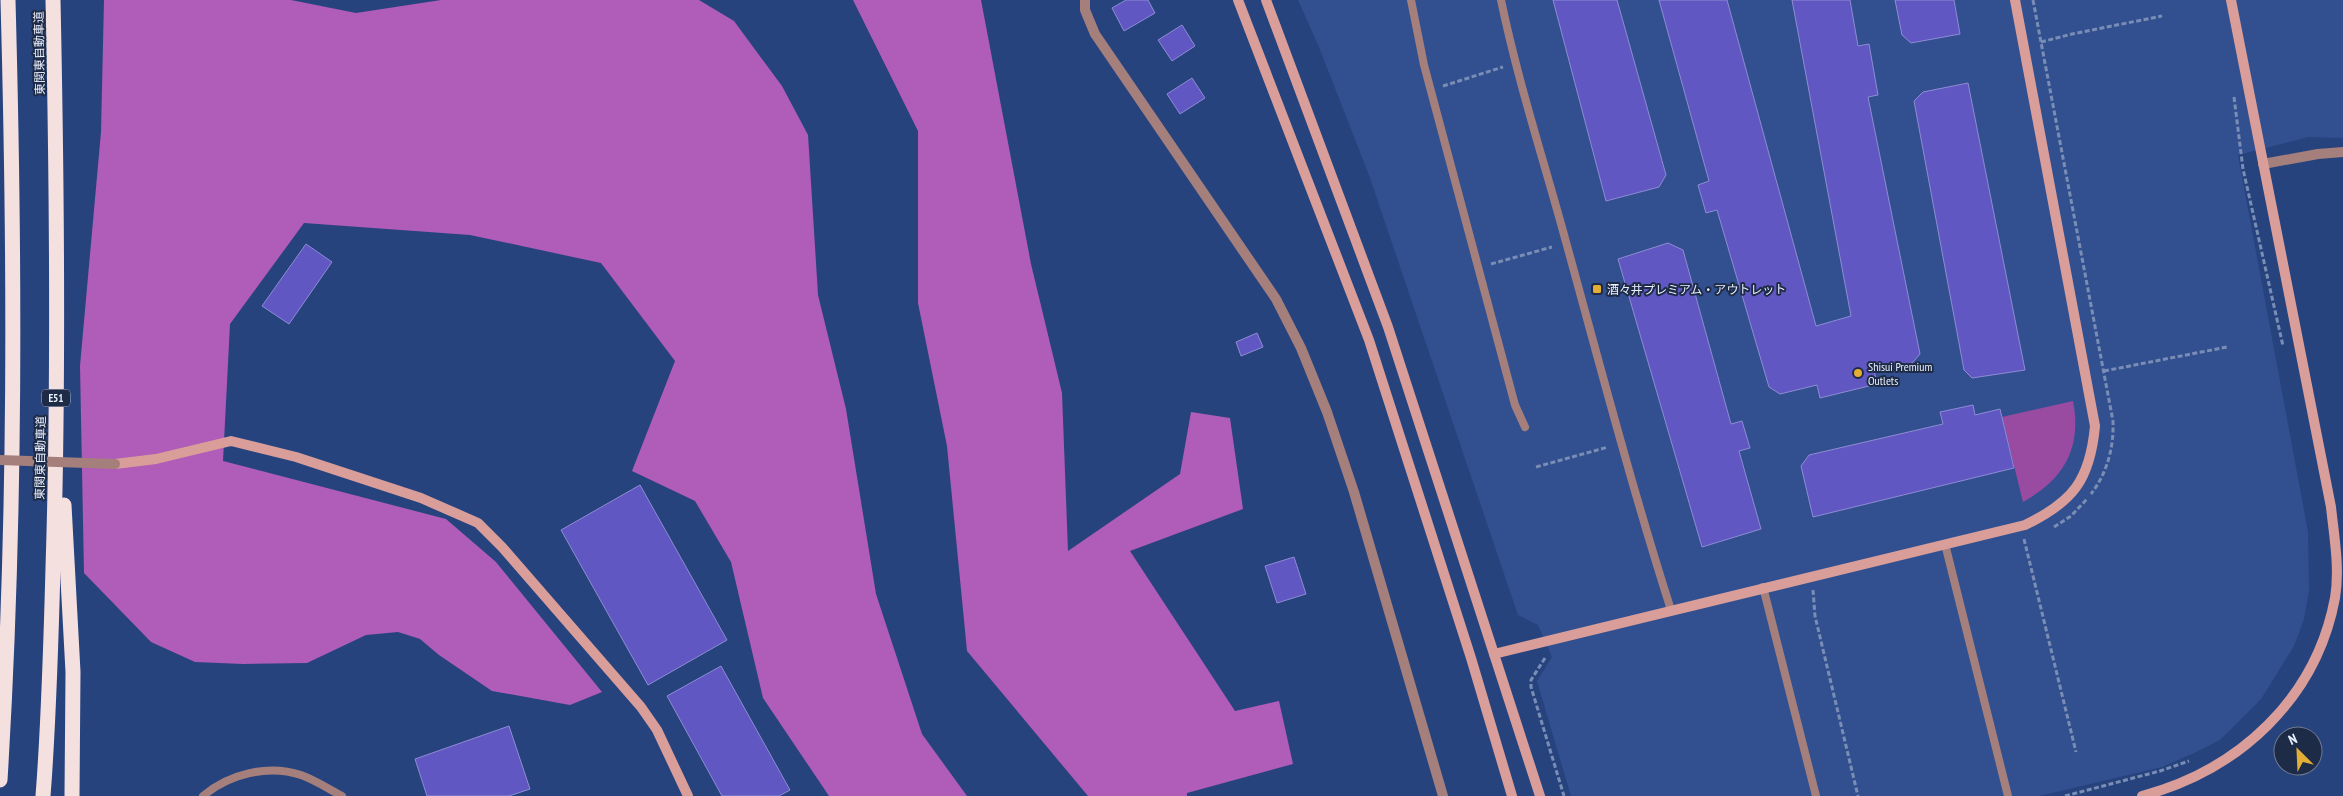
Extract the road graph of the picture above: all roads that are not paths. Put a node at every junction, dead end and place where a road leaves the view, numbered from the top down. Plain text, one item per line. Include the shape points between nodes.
1 (8, 0) edge
2 (53, 0) edge
3 (1085, 0) edge
4 (1238, 0) edge
5 (1266, 0) edge
6 (1411, 0) edge
7 (1501, 0) edge
8 (2015, 0) edge
9 (2231, 0) edge
10 (2343, 152) edge
11 (2263, 164) junction
12 (56, 379) junction
13 (1525, 428) dead end
14 (0, 460) edge
15 (11, 516) junction
16 (1946, 544) junction
17 (1764, 587) junction
18 (0, 594) edge
19 (1671, 610) junction
20 (1494, 654) junction
21 (0, 780) edge
22 (2154, 794) edge
23 (43, 796) edge
24 (72, 796) edge
25 (203, 796) edge
26 (342, 796) edge
27 (688, 796) edge
28 (1443, 796) edge
29 (1512, 796) edge
30 (1540, 796) edge
31 (1816, 796) edge
32 (2008, 796) edge
33 (2142, 796) edge

1 - 15 highway via 13,196
2 - 12 highway, 東関東自動車道 / E51
3 - 28 street via 1085,10 1099,40 1266,284 1301,348 1354,492
4 - 29 street via 1369,340
5 - 20 street via 1388,327
6 - 13 lane via 1430,90 1515,405
7 - 19 lane via 1513,56 1607,396
8 - 16 street via 2095,426 2092,450 2087,470 2072,494 2049,514 2025,525
9 - 11 street
10 - 11 street
11 - 22 street via 2330,507 2337,565 2335,596 2313,663 2281,712 2218,765
12 - 23 highway, 東関東自動車道 / E51 via 51,636
12 - 24 highway via 73,672
14 - 27 street, bridge via 115,464 156,459 231,441 296,457 420,498 478,523 641,707 657,730
15 - 18 highway
15 - 21 highway
16 - 17 street
16 - 32 lane
17 - 19 street
17 - 31 lane
19 - 20 street
20 - 30 street
22 - 33 street
25 - 26 lane via 215,786 239,776 268,770 300,775

